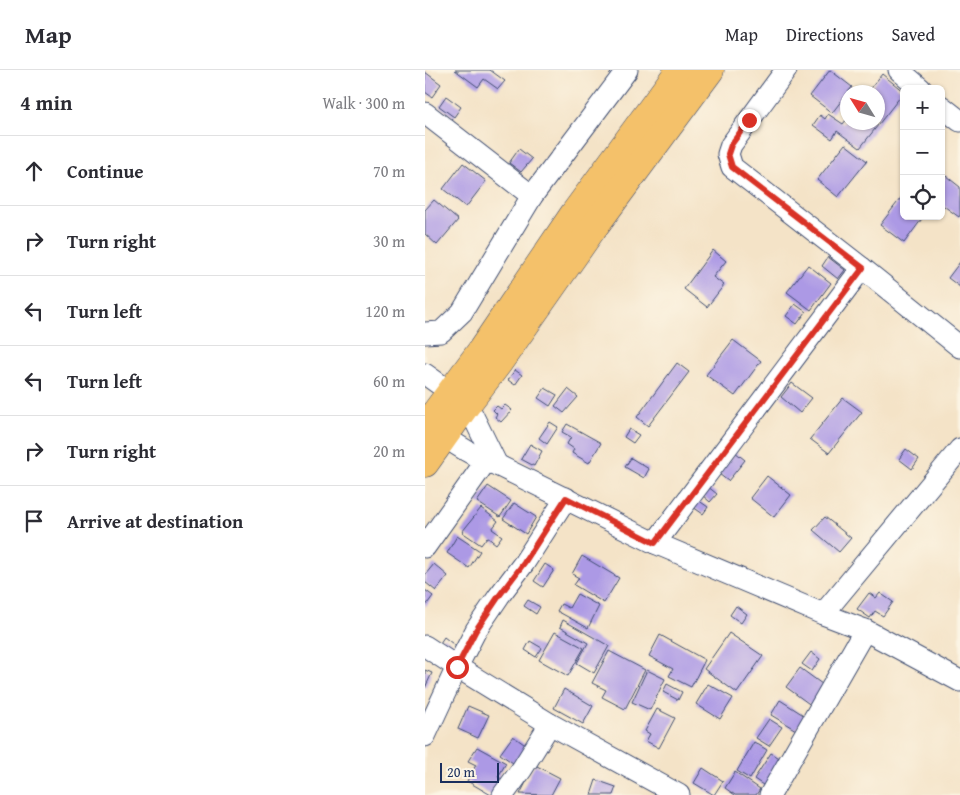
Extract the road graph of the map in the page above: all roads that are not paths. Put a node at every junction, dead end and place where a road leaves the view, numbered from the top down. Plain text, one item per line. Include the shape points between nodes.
1 (627, 70) edge
2 (680, 70) edge
3 (710, 70) edge
4 (786, 70) edge
5 (899, 70) edge
6 (916, 85) edge
7 (945, 109) edge
8 (425, 113) edge
9 (960, 122) edge
10 (532, 196) junction
11 (863, 268) junction
12 (425, 334) edge
13 (960, 347) edge
14 (425, 374) edge
15 (458, 398) junction
16 (430, 427) edge
17 (960, 449) edge
18 (425, 462) edge
19 (491, 463) junction
20 (566, 498) junction
21 (655, 543) junction
22 (425, 547) edge
23 (823, 614) junction
24 (865, 630) junction
25 (425, 646) edge
26 (457, 667) junction
27 (960, 681) edge
28 (550, 724) junction
29 (425, 736) edge
30 (503, 795) edge
31 (679, 795) edge
32 (770, 795) edge

1 - 10 street
2 - 15 highway via 573,214 481,352
3 - 15 highway via 499,362
4 - 11 street via 731,145 728,154 732,167
5 - 6 street
7 - 9 street
8 - 10 street
10 - 12 street via 462,312 441,332
11 - 13 street
11 - 21 street
14 - 15 street
15 - 16 highway
15 - 19 street
16 - 18 highway
16 - 19 street
17 - 23 street
19 - 20 street
19 - 22 street
20 - 21 street
20 - 26 street via 476,630
21 - 23 street
23 - 24 street
24 - 27 street
24 - 32 street
25 - 26 street
26 - 28 street
26 - 29 street
28 - 30 street
28 - 31 street

